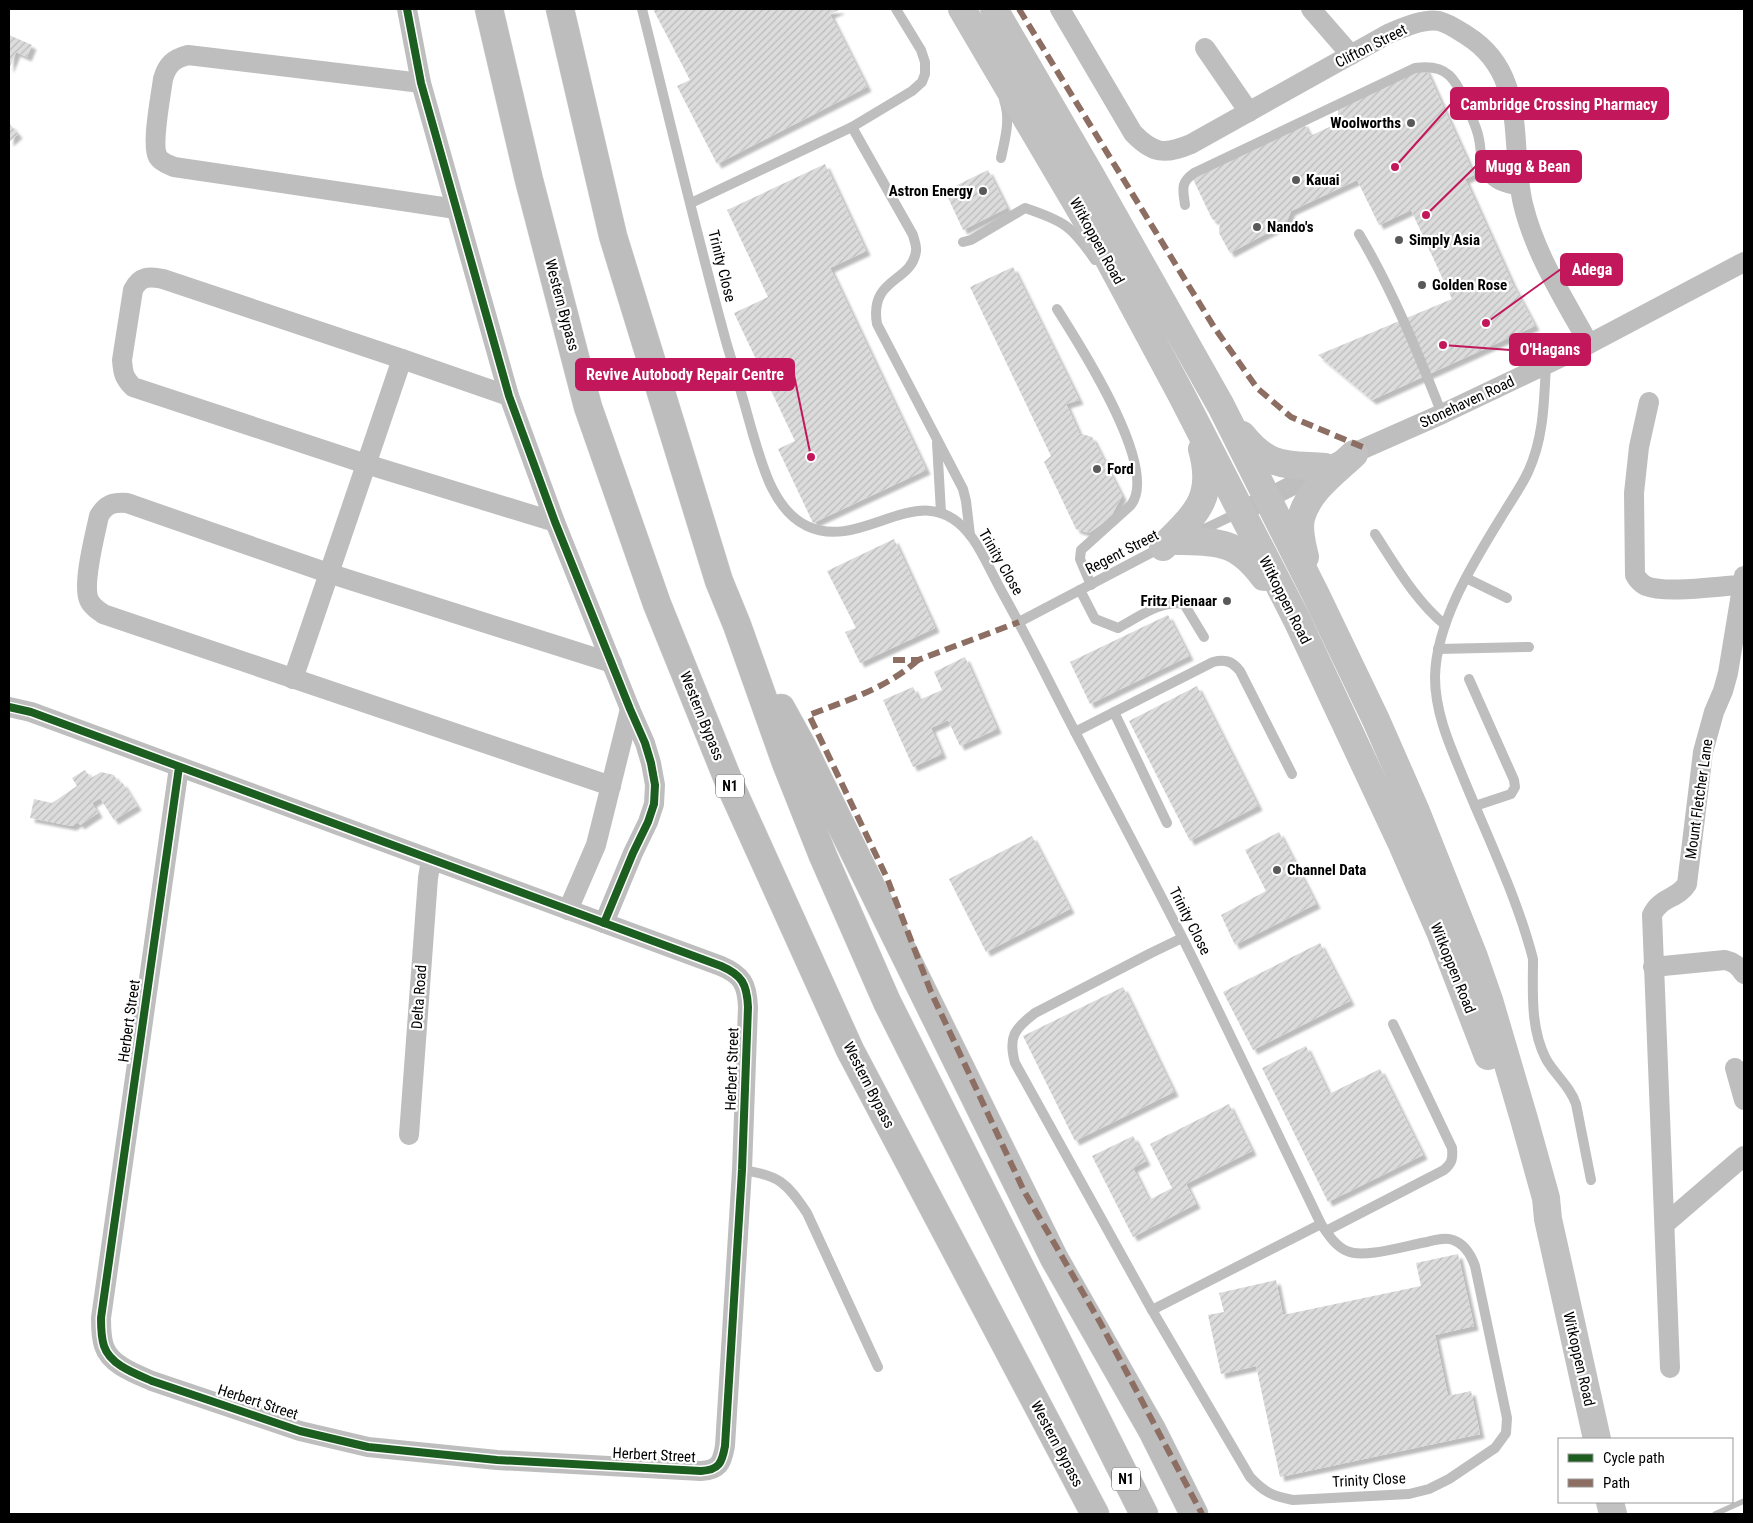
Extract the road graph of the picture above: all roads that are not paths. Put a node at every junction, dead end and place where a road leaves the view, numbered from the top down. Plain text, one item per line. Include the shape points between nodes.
1 (407, 9) edge
2 (488, 9) edge
3 (560, 9) edge
4 (642, 9) edge
5 (896, 9) edge
6 (962, 9) edge
7 (994, 9) edge
8 (1060, 9) edge
9 (1311, 9) edge
10 (984, 46) junction
11 (1205, 48) dead end
12 (1351, 55) junction
13 (421, 83) junction
14 (1249, 112) junction
15 (852, 126) junction
16 (1001, 158) dead end
17 (1521, 191) junction
18 (691, 203) junction
19 (1185, 205) dead end
20 (456, 209) junction
21 (1360, 234) dead end
22 (964, 242) dead end
23 (1744, 262) edge
24 (1098, 267) dead end
25 (1120, 304) dead end
26 (1056, 309) dead end
27 (1150, 338) junction
28 (1589, 344) junction
29 (402, 359) junction
30 (1546, 364) junction
31 (1181, 394) junction
32 (509, 396) junction
33 (1648, 402) dead end
34 (1221, 406) junction
35 (1442, 414) junction
36 (937, 439) junction
37 (1354, 454) junction
38 (366, 464) junction
39 (1326, 467) junction
40 (1268, 498) junction
41 (941, 512) junction
42 (1240, 512) junction
43 (555, 522) junction
44 (1375, 534) dead end
45 (970, 535) junction
46 (1170, 544) junction
47 (328, 572) junction
48 (1466, 578) junction
49 (1743, 580) edge
50 (1091, 584) junction
51 (1080, 590) junction
52 (1316, 594) junction
53 (1506, 598) dead end
54 (1297, 620) junction
55 (1019, 622) junction
56 (737, 625) junction
57 (1445, 625) junction
58 (1204, 637) dead end
59 (1529, 647) dead end
60 (1438, 649) junction
61 (612, 663) junction
62 (293, 678) junction
63 (1469, 680) dead end
64 (9, 707) edge
65 (630, 709) junction
66 (1114, 712) junction
67 (1075, 732) junction
68 (179, 767) junction
69 (1292, 774) dead end
70 (610, 786) junction
71 (1475, 806) junction
72 (1167, 823) dead end
73 (431, 860) junction
74 (568, 910) junction
75 (604, 924) junction
76 (1182, 938) junction
77 (1653, 967) junction
78 (1744, 974) edge
79 (1393, 1024) dead end
80 (1735, 1068) dead end
81 (1744, 1100) edge
82 (409, 1135) dead end
83 (1744, 1156) edge
84 (742, 1170) junction
85 (1591, 1180) dead end
86 (1548, 1219) junction
87 (1665, 1224) junction
88 (1323, 1227) junction
89 (1152, 1310) junction
90 (878, 1367) dead end
91 (1670, 1368) dead end
92 (1021, 1376) junction
93 (1597, 1438) edge
94 (1074, 1514) edge
95 (1095, 1514) edge
96 (1144, 1514) edge
97 (1194, 1514) edge

1 - 13 street
2 - 92 highway, Western Bypass / N1 via 588,407 657,604 731,787 850,1050
3 - 56 highway, N1 via 613,236 713,562
4 - 18 lane, Trinity Close
5 - 15 lane via 921,50 926,74 912,91
6 - 10 main road, Witkoppen Road
7 - 34 main road, Witkoppen Road
8 - 14 street, Clifton Street via 1132,133 1144,145 1158,151 1176,150
9 - 12 street
10 - 16 lane via 1006,104 1007,131
10 - 27 main road, Witkoppen Road via 1101,245
11 - 14 street
12 - 14 street, Clifton Street
12 - 17 street, Clifton Street via 1388,34 1419,23 1439,21 1474,40 1501,72 1511,96
13 - 20 street
13 - 20 street via 188,55 179,57 171,62 162,80 156,151 164,163 174,167
15 - 18 lane
15 - 36 lane via 913,235 917,249 913,261 878,297 875,310 878,324
17 - 19 lane via 1497,185 1488,178 1483,168 1480,139 1458,87 1450,75 1428,66 1415,68 1194,173 1183,186
17 - 28 street, Clifton Street via 1532,232 1547,268
18 - 41 lane, Trinity Close via 714,298 763,468 784,509 810,528 830,532 901,514 924,510
20 - 32 street
21 - 35 lane via 1416,347
22 - 24 lane via 1025,208 1060,221 1074,232
23 - 28 street, Stonehaven Road
25 - 27 lane
26 - 50 lane via 1077,340 1125,431 1138,479 1138,492 1132,505 1081,550 1080,559
27 - 31 main road, Witkoppen Road
28 - 30 street, Stonehaven Road
29 - 32 street
29 - 38 street
29 - 38 street via 163,279 143,278 133,290 122,360 125,380 133,387
30 - 35 street, Stonehaven Road
30 - 48 lane via 1538,448 1528,474
31 - 42 main road, Witkoppen Road
31 - 46 main road via 1204,456 1206,488 1197,510
32 - 43 street
33 - 49 street via 1634,493 1635,575 1646,586 1667,590
34 - 39 main road via 1247,442 1264,456 1282,464
34 - 40 main road, Witkoppen Road
35 - 37 street, Stonehaven Road
36 - 41 lane
36 - 45 lane via 963,490
37 - 39 street, Stonehaven Road
37 - 52 main road via 1319,487 1301,518 1301,543
38 - 43 street
38 - 47 street
39 - 40 street, Stonehaven Road
40 - 42 street, Stonehaven Road
40 - 52 main road, Witkoppen Road
41 - 45 lane, Trinity Close
42 - 46 lane, Regent Street
42 - 54 main road, Witkoppen Road
43 - 61 street
44 - 57 lane via 1421,602
45 - 55 lane, Trinity Close
46 - 50 lane, Regent Street
46 - 54 main road via 1217,543 1237,549 1257,567
47 - 61 street
47 - 62 street
47 - 62 street via 127,504 111,504 104,507 99,516 86,588 94,608 113,618
48 - 53 lane
48 - 57 lane
49 - 77 street, Mount Fletcher Lane via 1728,673 1703,752 1689,877 1684,889 1660,903 1652,915
50 - 51 lane, Regent Street
51 - 55 lane, Regent Street
51 - 58 lane via 1095,619 1118,628 1155,608 1175,602 1184,604
52 - 86 main road, Witkoppen Road via 1379,728 1464,929 1524,1119 1546,1198
54 - 86 main road, Witkoppen Road via 1441,934 1504,1098 1537,1202
55 - 67 lane, Trinity Close
56 - 96 highway, N1 via 823,856 888,1002
56 - 97 highway via 802,746 1054,1258 1152,1430
57 - 60 lane
59 - 60 lane
60 - 71 lane via 1435,677 1438,707
61 - 65 street
62 - 70 street
63 - 71 lane via 1515,787 1511,794
64 - 68 street, Herbert Street via 31,712
65 - 70 street
65 - 75 street via 651,763 654,804
66 - 67 lane
66 - 69 lane via 1213,662 1234,663
66 - 72 lane
67 - 76 lane, Trinity Close
68 - 73 street, Herbert Street
68 - 84 street, Herbert Street via 101,1318 104,1348 114,1361 152,1381 300,1431 368,1447 497,1460 710,1470 719,1466 726,1446
70 - 74 street via 596,845
71 - 85 lane via 1533,958 1533,1018 1546,1059 1572,1092
73 - 74 street, Herbert Street
73 - 82 street, Delta Road
74 - 75 street, Herbert Street
75 - 84 street, Herbert Street via 721,966 740,976 748,1007
76 - 88 lane, Trinity Close
76 - 89 lane via 1035,1013 1015,1031 1011,1042 1015,1063
77 - 78 street via 1725,960 1732,961
77 - 87 street
79 - 88 lane via 1452,1148 1453,1158 1444,1170
80 - 81 street
83 - 87 street
84 - 90 lane via 776,1178 788,1186 808,1213
86 - 93 main road, Witkoppen Road
87 - 91 street
88 - 89 lane
88 - 89 lane, Trinity Close via 1347,1252 1360,1254 1453,1239 1470,1255 1507,1418 1506,1433 1495,1448 1449,1480 1409,1494 1293,1500 1262,1490 1250,1477
92 - 94 highway
92 - 95 highway, Western Bypass / N1

